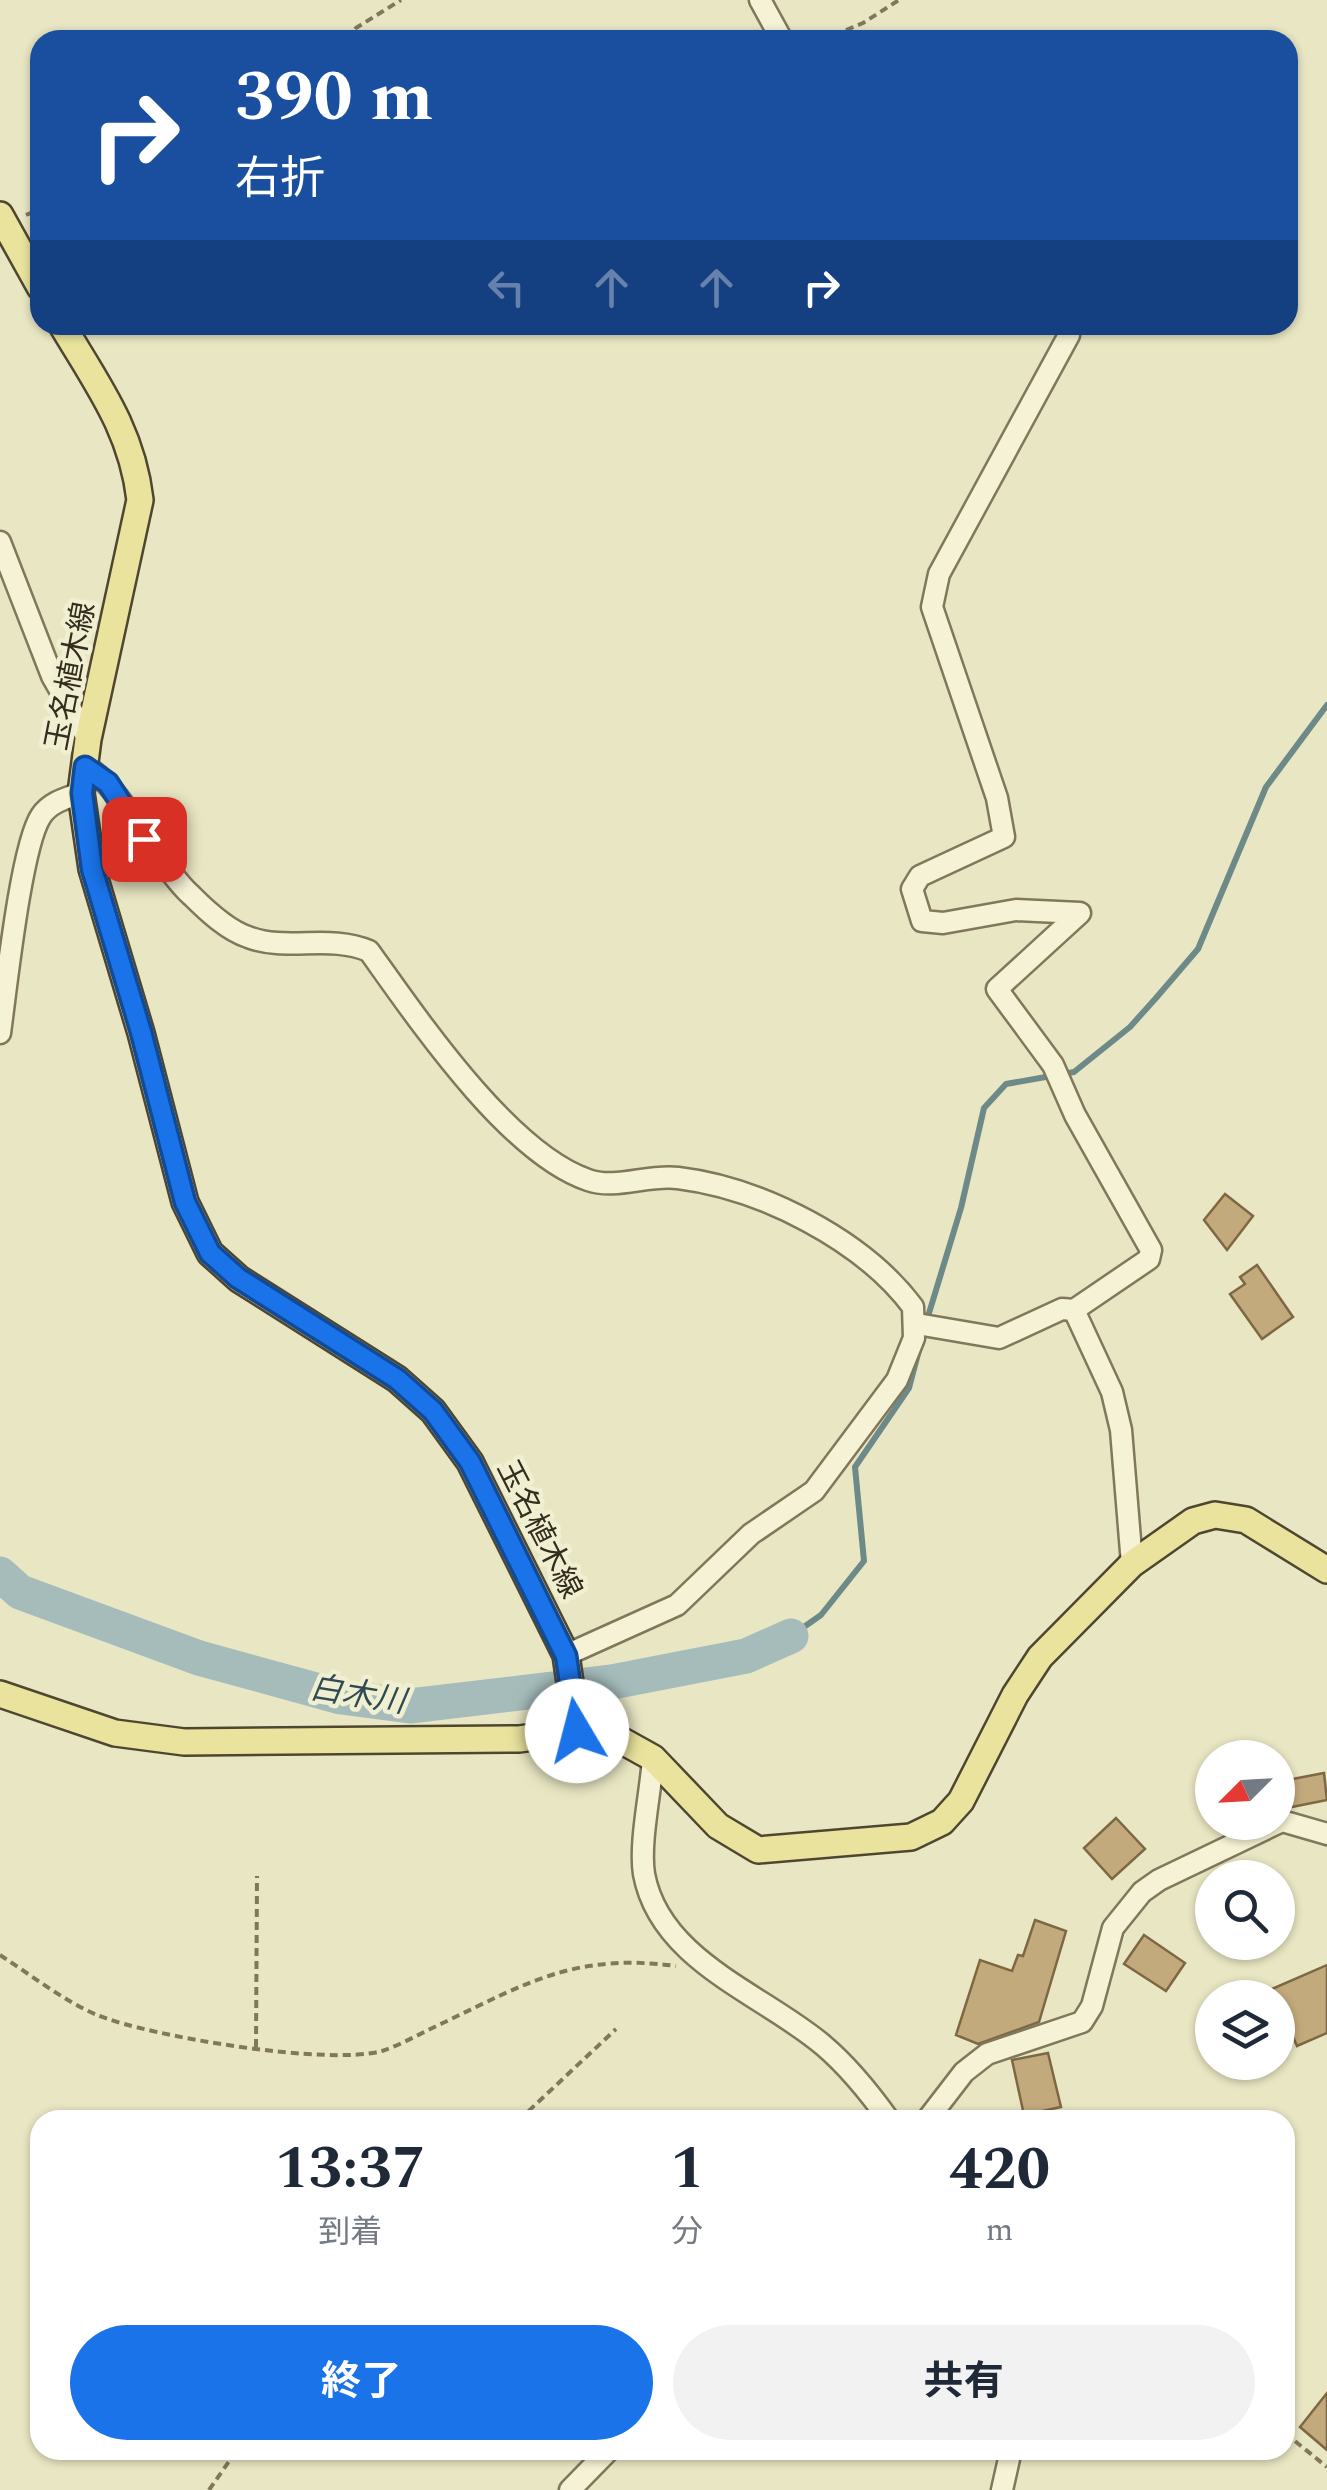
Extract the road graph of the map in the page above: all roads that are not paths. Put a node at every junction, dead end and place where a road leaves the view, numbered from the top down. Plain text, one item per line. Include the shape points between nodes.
1 (760, 0) edge
2 (776, 30) edge
3 (0, 214) edge
4 (30, 269) edge
5 (68, 335) edge
6 (1069, 335) edge
7 (0, 542) edge
8 (88, 739) junction
9 (83, 780) junction
10 (0, 1033) edge
11 (1074, 1310) junction
12 (927, 1326) junction
13 (1132, 1564) junction
14 (1327, 1570) edge
15 (567, 1662) junction
16 (0, 1694) edge
17 (577, 1731) junction
18 (653, 1758) junction
19 (1327, 1834) edge
20 (881, 2110) edge
21 (935, 2110) edge
22 (599, 2460) edge
23 (1009, 2460) edge
24 (570, 2490) edge
25 (1002, 2490) edge

1 - 2 street
3 - 4 main road
5 - 8 main road, 玉名植木線 via 122,425 140,500
6 - 11 street via 939,574 932,607 1004,837 920,876 912,890 922,920 942,923 1016,910 1080,914 997,989 1057,1073 1151,1250
7 - 8 street via 52,676
8 - 9 main road, 玉名植木線
9 - 10 street via 40,817 18,902
9 - 12 street via 108,783 158,861 246,937 337,942 369,951 412,1016 479,1092 564,1168 615,1184 644,1176 681,1178 801,1218 868,1260
9 - 15 main road, 玉名植木線 via 92,869 185,1202 210,1253 238,1278 397,1379 433,1411 470,1462
11 - 12 street via 1062,1309 999,1338
11 - 13 street via 1112,1392 1121,1430
12 - 15 street via 897,1380 814,1492 750,1534 678,1605
13 - 14 main road via 1192,1522 1215,1515 1246,1520
13 - 18 main road via 1040,1656 962,1802 942,1822 911,1837 758,1850 718,1826
15 - 17 main road, 玉名植木線
16 - 17 main road via 115,1733 184,1742 518,1739
17 - 18 main road via 608,1733
18 - 20 street via 644,1873 663,1920 710,1970 822,2044
19 - 21 street via 1282,1821 1159,1880 1113,1928 1082,2022 986,2054
22 - 24 street
23 - 25 street

